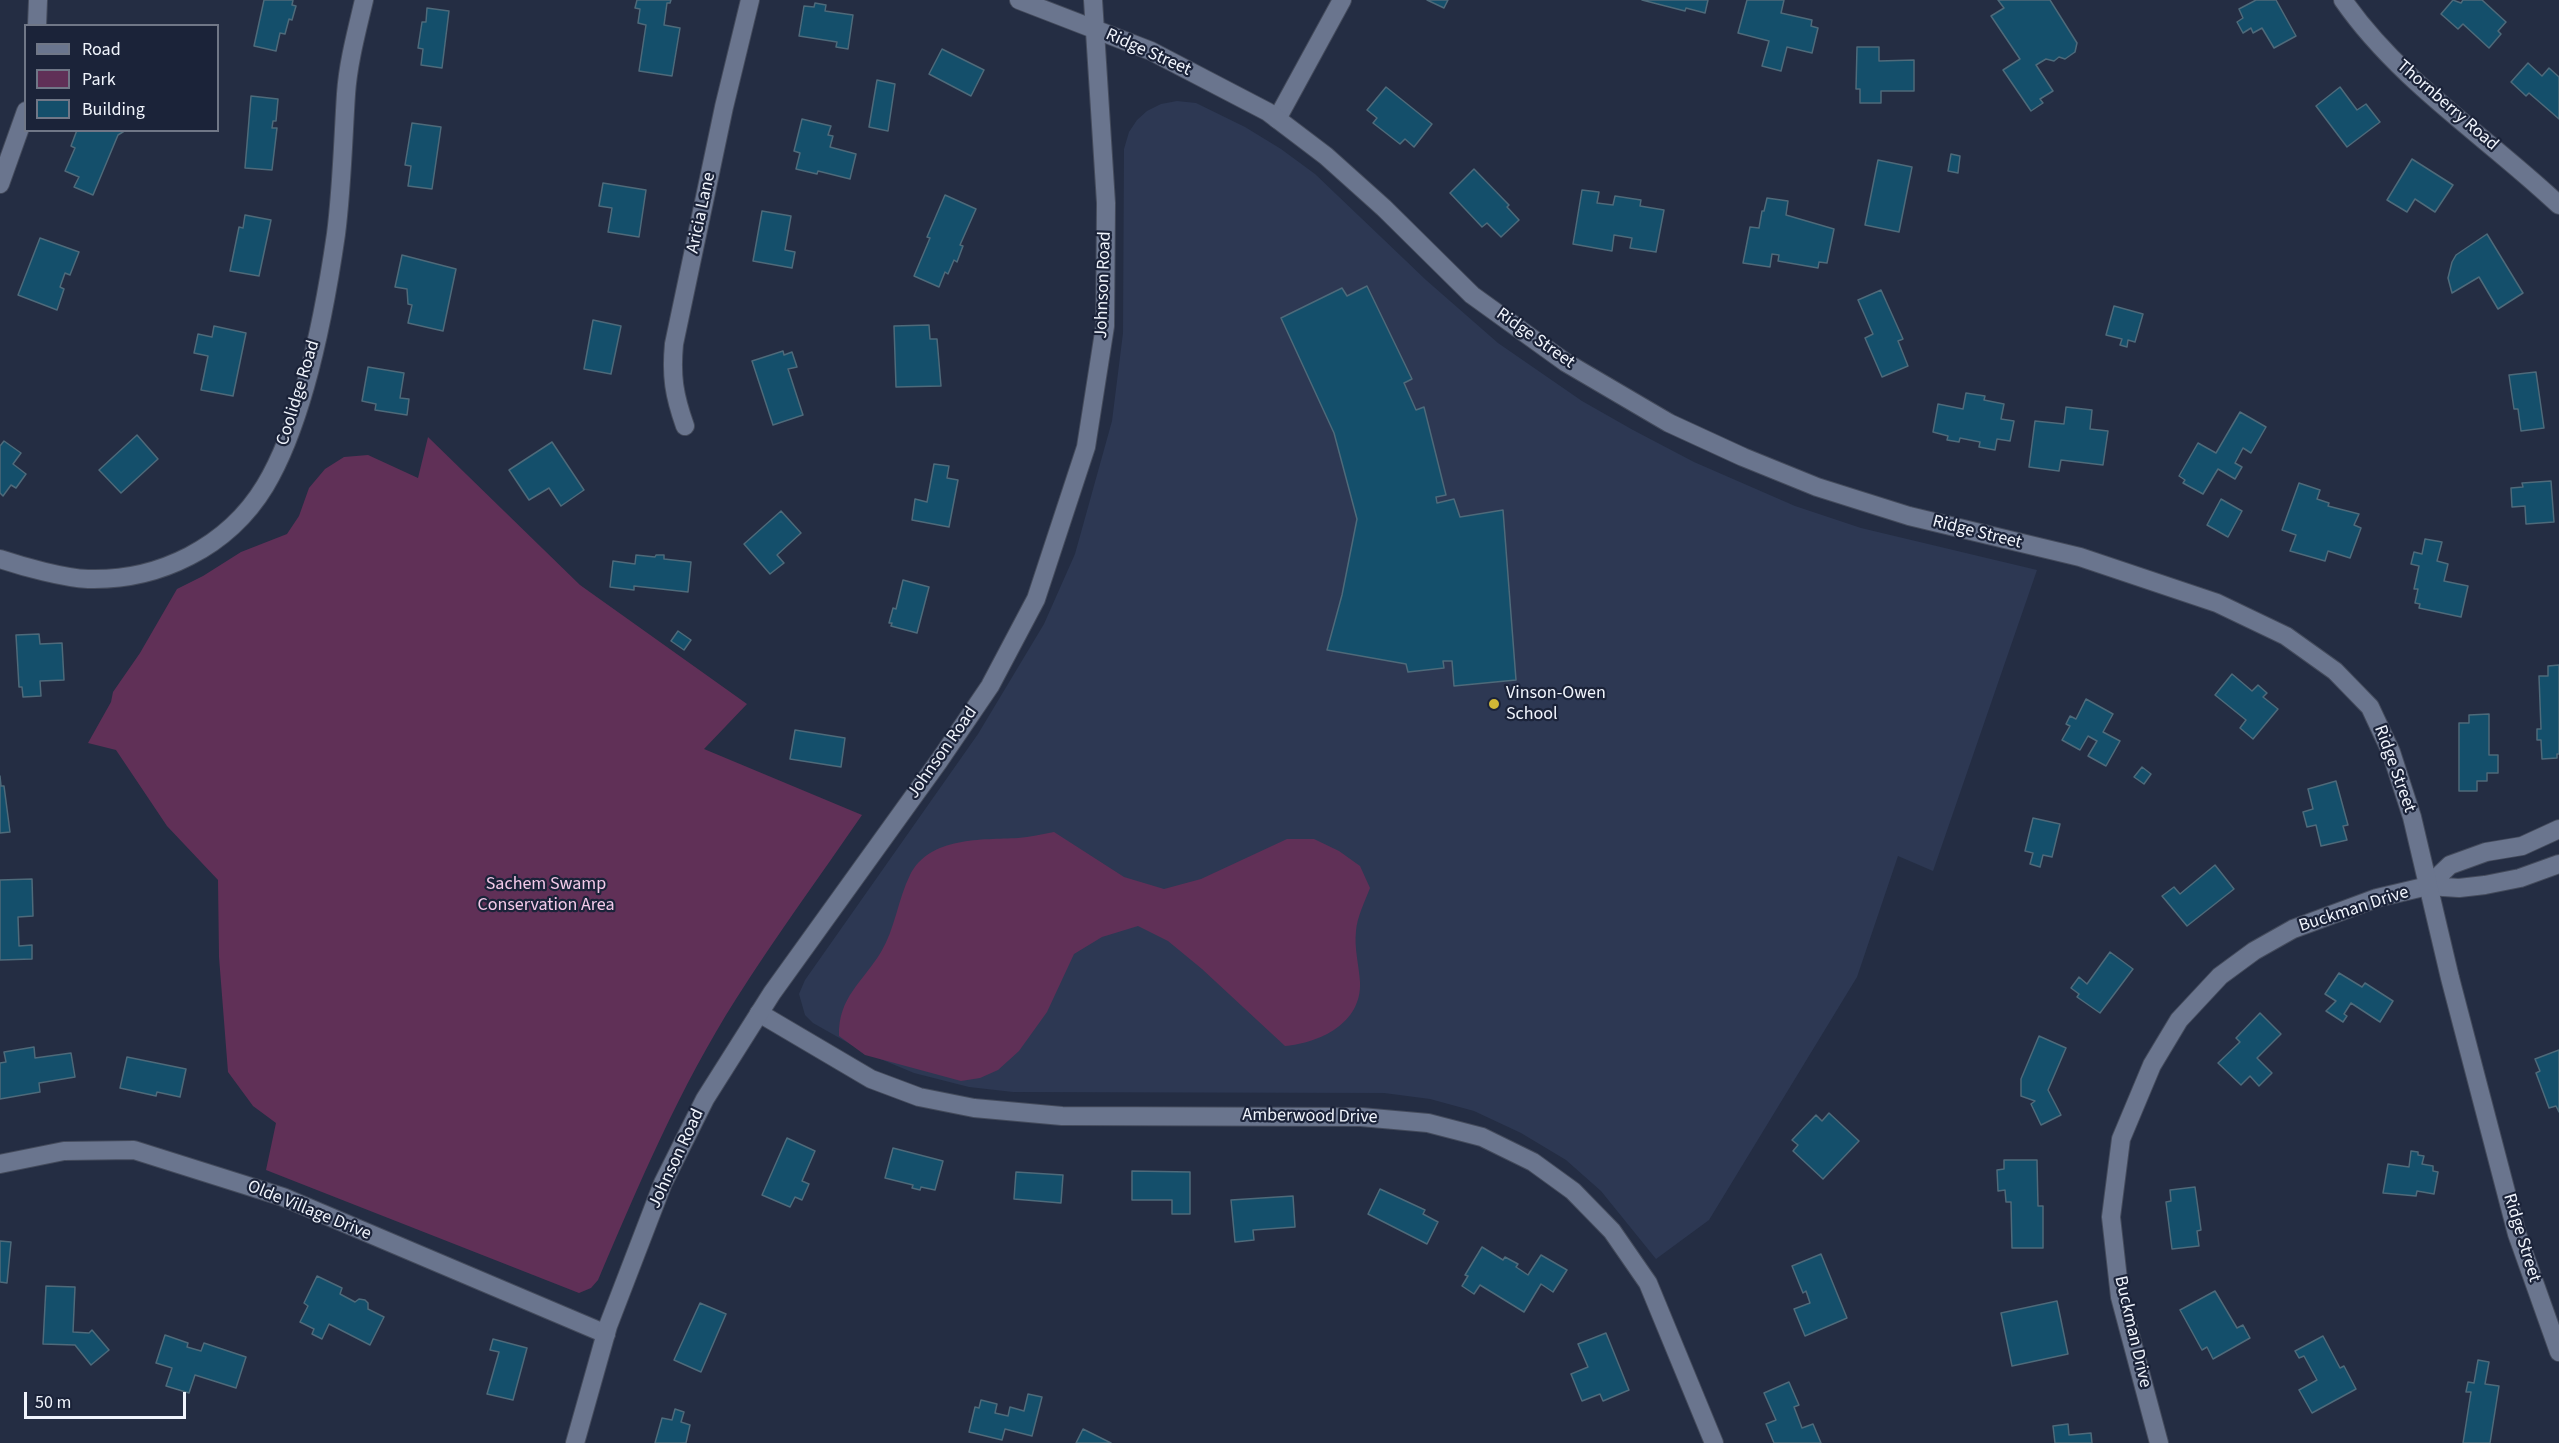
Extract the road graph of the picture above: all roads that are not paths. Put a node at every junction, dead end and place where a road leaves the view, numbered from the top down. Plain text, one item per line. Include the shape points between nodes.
1 (38, 0) edge
2 (364, 0) edge
3 (750, 0) edge
4 (1019, 0) edge
5 (1093, 0) edge
6 (1342, 0) edge
7 (2343, 0) edge
8 (38, 24) edge
9 (1095, 29) junction
10 (24, 117) edge
11 (1277, 119) junction
12 (0, 184) edge
13 (2559, 205) edge
14 (685, 426) dead end
15 (0, 559) edge
16 (2559, 830) edge
17 (2559, 864) edge
18 (2428, 886) junction
19 (759, 1013) junction
20 (0, 1164) edge
21 (606, 1334) junction
22 (2559, 1352) edge
23 (575, 1443) edge
24 (1714, 1443) edge
25 (2159, 1443) edge

1 - 8 street
2 - 15 street, Coolidge Road via 346,91 336,234 317,337 286,440 265,486 238,521 210,545 179,562 137,576 87,579
3 - 14 street, Aricia Lane via 674,344 673,387
4 - 9 street, Ridge Street
5 - 9 street, Johnson Road
6 - 11 street
7 - 13 street, Thornberry Road via 2362,28 2403,68
9 - 11 street, Ridge Street via 1151,51
9 - 19 street, Johnson Road via 1106,203 1105,326 1086,447 1036,599 990,686
10 - 12 street
11 - 18 street, Ridge Street via 1384,208 1472,295 1565,362 1669,423 1817,487 1909,516 2080,557 2217,603 2286,636 2335,671 2370,707 2391,752
16 - 18 street via 2522,846 2486,852 2450,865
17 - 18 street via 2485,885
18 - 22 street, Ridge Street via 2517,1234
18 - 25 street, Buckman Drive via 2377,898 2293,929 2254,951 2220,976 2179,1020 2152,1065 2121,1139 2111,1217 2120,1297
19 - 21 street, Johnson Road via 705,1100 663,1183
19 - 24 street, Amberwood Drive via 871,1079 919,1097 974,1108 1062,1116 1361,1117 1428,1123 1482,1137 1533,1162 1573,1191 1612,1232 1648,1283
20 - 21 street, Olde Village Drive via 64,1151 134,1150 284,1197
21 - 23 street, Johnson Road

